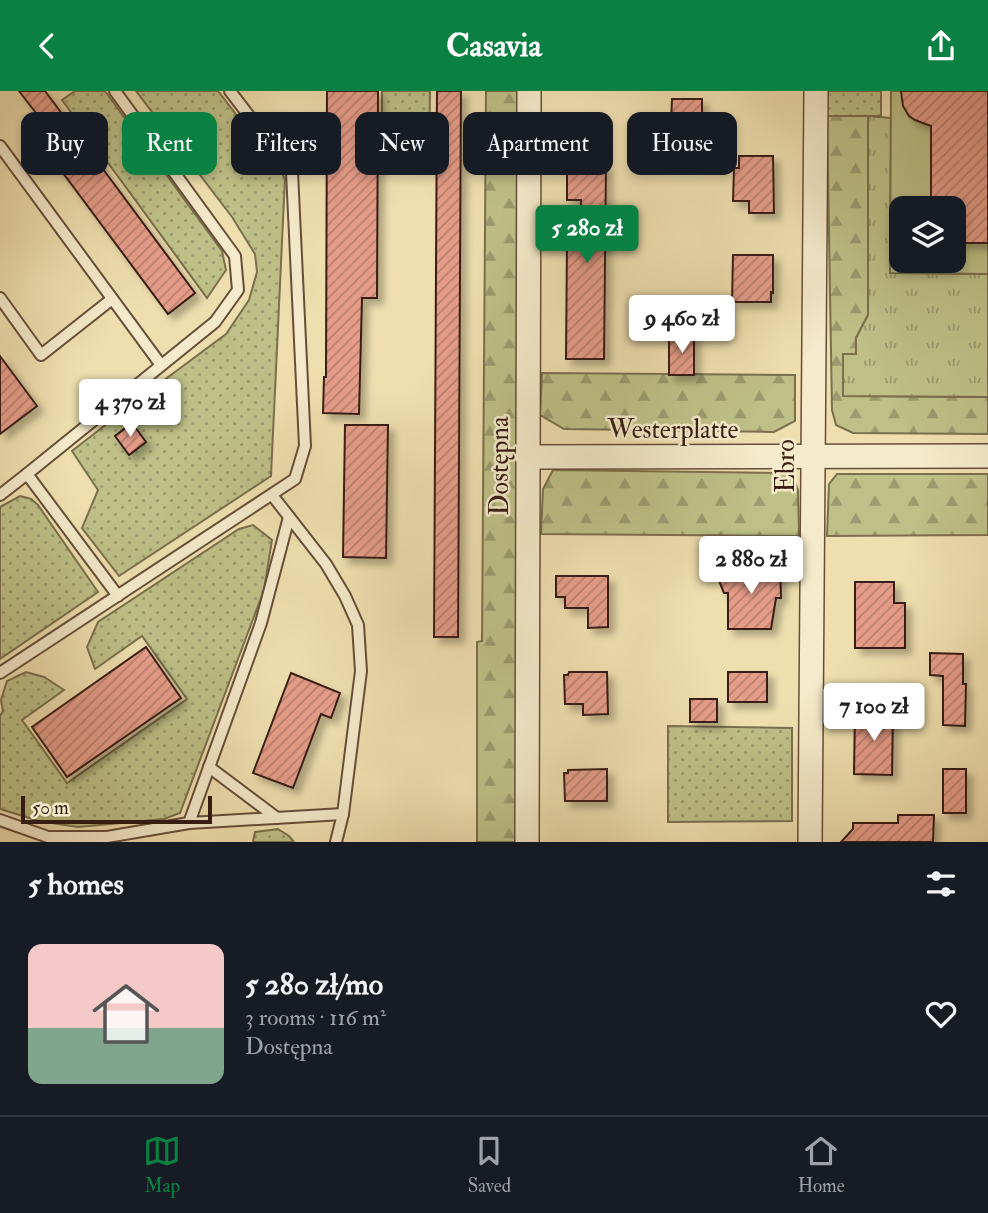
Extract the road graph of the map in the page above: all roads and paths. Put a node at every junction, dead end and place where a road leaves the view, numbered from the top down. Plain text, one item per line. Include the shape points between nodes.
1 (114, 91) edge
2 (230, 91) edge
3 (529, 91) edge
4 (816, 91) edge
5 (0, 146) edge
6 (0, 298) edge
7 (112, 299) junction
8 (161, 365) junction
9 (988, 456) edge
10 (527, 457) junction
11 (813, 457) junction
12 (27, 474) junction
13 (0, 495) edge
14 (272, 495) junction
15 (289, 517) junction
16 (118, 596) junction
17 (0, 673) edge
18 (209, 767) junction
19 (343, 814) junction
20 (277, 818) junction
21 (0, 820) edge
22 (189, 823) junction
23 (336, 842) edge
24 (527, 842) edge
25 (810, 842) edge

1 - 8 lane via 235,256 238,290 215,322
2 - 14 lane via 292,172 305,446 295,479
3 - 10 street, Dostępna
4 - 11 street, Ebro
5 - 7 lane
6 - 7 lane via 41,355
7 - 8 lane
8 - 12 lane
9 - 11 street, Westerplatte
10 - 11 street, Westerplatte
10 - 24 street, Dostępna
11 - 25 street, Ebro
12 - 13 lane
12 - 16 lane
14 - 15 lane
14 - 16 lane
15 - 18 lane via 261,623
15 - 19 lane via 326,564 358,625 361,671
16 - 17 lane
18 - 20 lane
18 - 22 lane
19 - 20 lane
19 - 23 lane
20 - 22 lane
21 - 22 lane via 48,837 107,837

